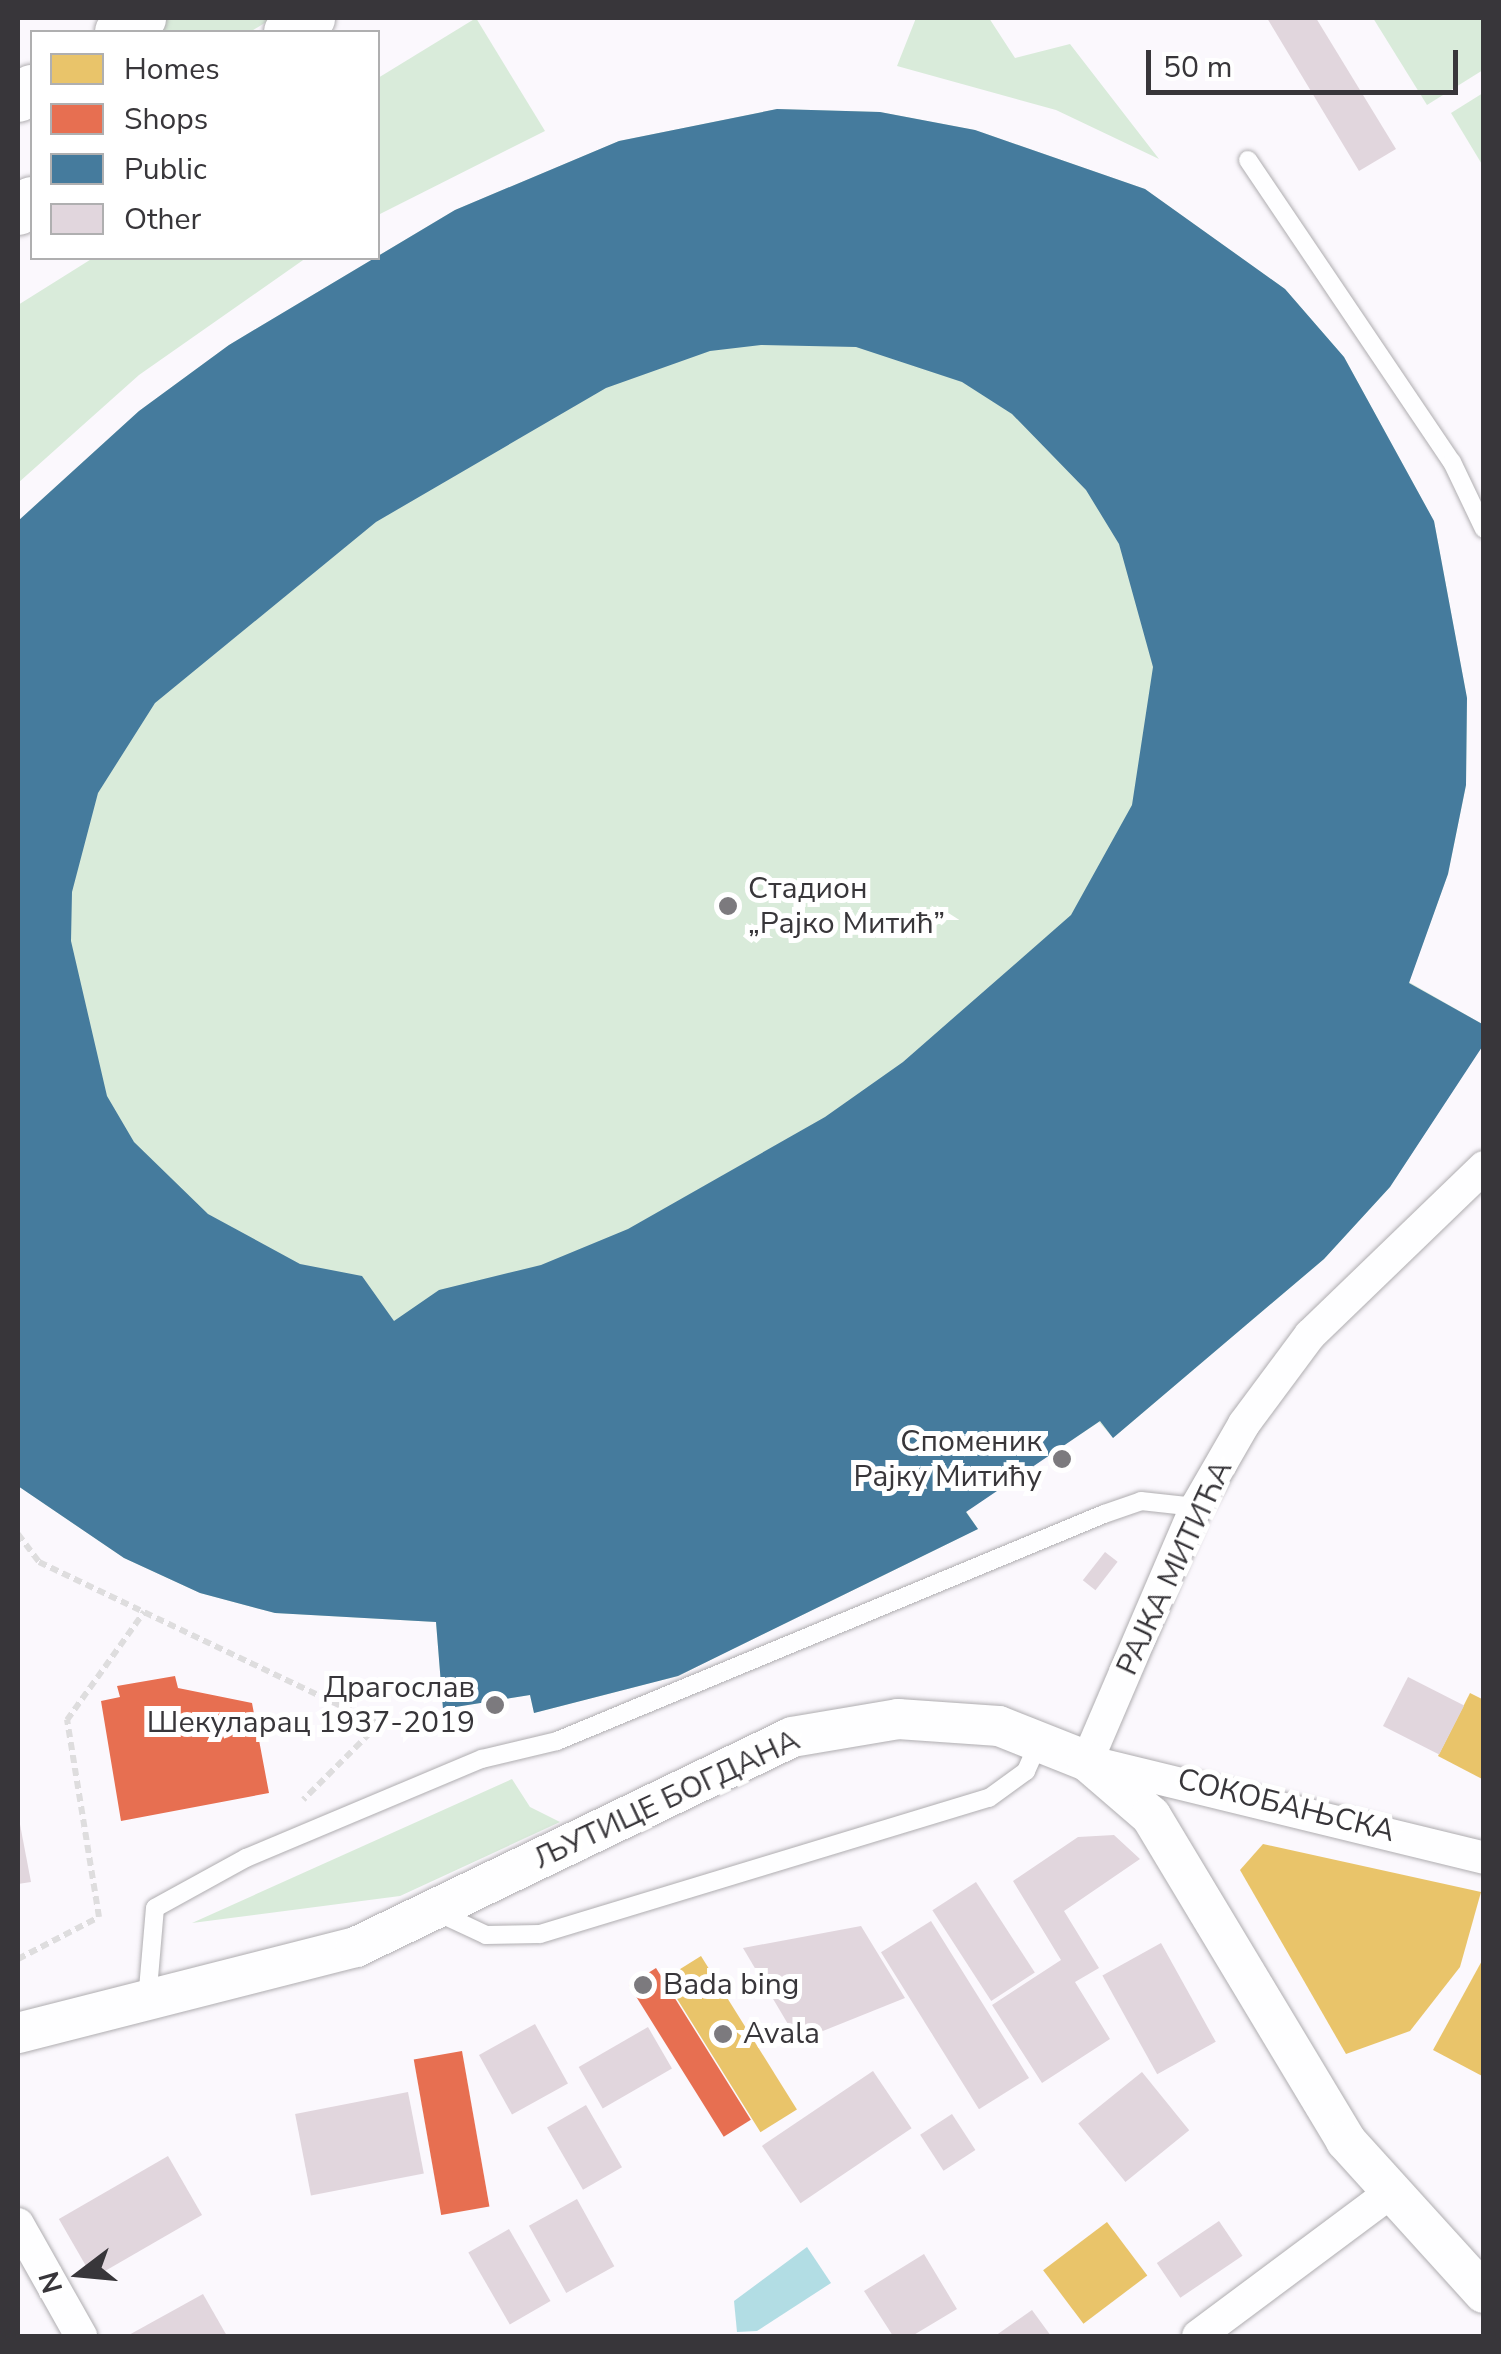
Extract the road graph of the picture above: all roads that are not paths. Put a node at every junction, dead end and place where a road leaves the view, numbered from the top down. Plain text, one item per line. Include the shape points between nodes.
1 (1248, 160) dead end
2 (1484, 529) edge
3 (1484, 1168) edge
4 (1196, 1507) junction
5 (1040, 1740) junction
6 (1087, 1761) junction
7 (1484, 1858) edge
8 (437, 1911) junction
9 (148, 2003) junction
10 (18, 2032) edge
11 (1386, 2196) junction
12 (18, 2224) edge
13 (1484, 2293) edge
14 (81, 2336) edge
15 (1198, 2336) edge

1 - 2 lane via 1452,462
3 - 4 street, РАЈКА МИТИЋА via 1310,1335
4 - 6 street, РАЈКА МИТИЋА
4 - 9 lane via 1141,1501 1104,1514 557,1742 482,1759 246,1858 155,1908 143,1970
5 - 6 street, ЉУТИЦЕ БОГДАНА
5 - 8 street, ЉУТИЦЕ БОГДАНА via 931,1718 792,1737
5 - 8 lane via 1026,1771 989,1798 540,1934 486,1935
6 - 7 street, СОКОБАЊСКА
6 - 11 street, ЉУТИЦЕ БОГДАНА via 1151,1816 1180,1856 1286,2045
8 - 9 street, ЉУТИЦЕ БОГДАНА via 314,1962
9 - 10 street, ЉУТИЦЕ БОГДАНА
11 - 13 street, ЉУТИЦЕ БОГДАНА
11 - 15 street
12 - 14 street

